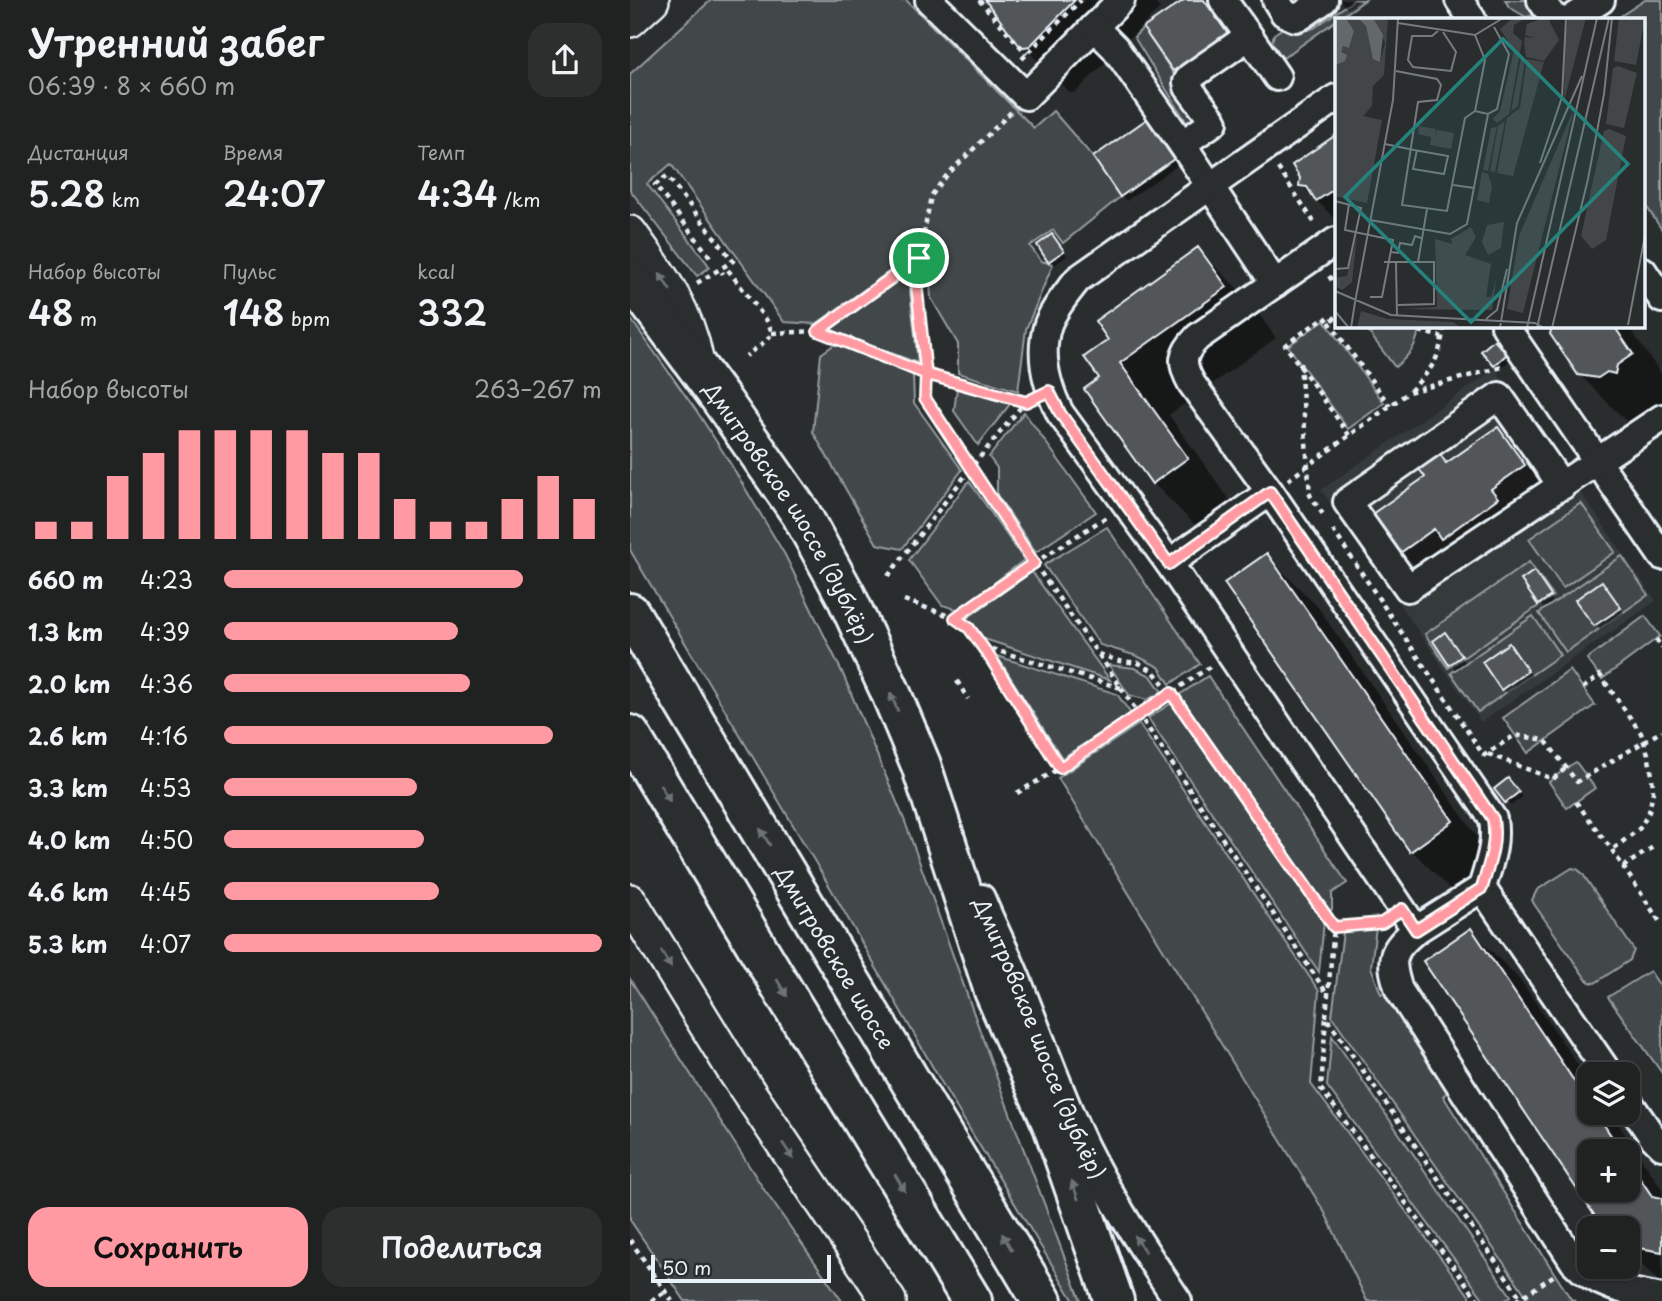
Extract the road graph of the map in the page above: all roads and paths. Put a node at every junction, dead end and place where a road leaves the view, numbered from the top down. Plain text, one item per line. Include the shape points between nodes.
1 (652, 0) edge
2 (929, 0) edge
3 (979, 0) edge
4 (1081, 0) edge
5 (1121, 0) edge
6 (1223, 0) edge
7 (1276, 0) edge
8 (1324, 0) edge
9 (1541, 0) edge
10 (1601, 0) edge
11 (1556, 18) edge
12 (1573, 18) edge
13 (630, 20) edge
14 (1094, 27) junction
15 (1249, 36) junction
16 (1027, 54) junction
17 (1006, 76) junction
18 (1277, 77) dead end
19 (1026, 96) junction
20 (1335, 99) edge
21 (1182, 145) junction
22 (1265, 148) junction
23 (1210, 187) junction
24 (630, 233) edge
25 (1333, 244) edge
26 (711, 258) dead end
27 (919, 258) junction
28 (724, 272) dead end
29 (1644, 272) edge
30 (630, 277) edge
31 (1275, 284) junction
32 (693, 285) dead end
33 (1662, 299) edge
34 (1335, 318) edge
35 (1329, 323) junction
36 (1444, 327) edge
37 (1505, 327) edge
38 (818, 331) junction
39 (1419, 331) dead end
40 (772, 333) junction
41 (1442, 337) junction
42 (746, 356) dead end
43 (1502, 367) dead end
44 (698, 368) junction
45 (926, 374) junction
46 (1409, 392) junction
47 (1037, 396) junction
48 (1390, 406) junction
49 (1662, 418) edge
50 (1349, 435) junction
51 (1598, 462) junction
52 (971, 468) junction
53 (1562, 486) junction
54 (1270, 492) junction
55 (1126, 505) junction
56 (1662, 556) edge
57 (1034, 563) junction
58 (1169, 564) junction
59 (888, 576) dead end
60 (904, 600) dead end
61 (630, 613) edge
62 (955, 618) junction
63 (1656, 639) dead end
64 (982, 646) junction
65 (1662, 648) edge
66 (1231, 653) junction
67 (1098, 654) junction
68 (957, 681) dead end
69 (1121, 688) junction
70 (1583, 688) dead end
71 (1171, 693) junction
72 (968, 699) dead end
73 (1139, 715) junction
74 (1662, 732) edge
75 (630, 735) edge
76 (1644, 743) junction
77 (1488, 753) junction
78 (921, 765) junction
79 (1060, 768) junction
80 (1566, 768) junction
81 (1460, 772) junction
82 (1017, 793) dead end
83 (1576, 802) dead end
84 (1653, 847) dead end
85 (1612, 850) junction
86 (1623, 867) junction
87 (1482, 888) junction
88 (630, 901) edge
89 (1409, 920) junction
90 (1662, 925) edge
91 (1334, 927) junction
92 (1328, 995) junction
93 (1326, 1017) junction
94 (1601, 1062) edge
95 (1640, 1119) edge
96 (1662, 1146) edge
97 (630, 1240) edge
98 (1574, 1262) junction
99 (665, 1292) junction
100 (1662, 1298) edge
101 (1520, 1300) edge
102 (651, 1301) edge
103 (672, 1301) edge
104 (889, 1301) edge
105 (972, 1301) edge
106 (1042, 1301) edge
107 (1114, 1301) edge
108 (1178, 1301) edge
109 (1479, 1301) edge

1 - 13 main road
2 - 17 street
3 - 16 path
4 - 16 path
5 - 14 street
6 - 15 street
7 - 8 street via 1284,13 1295,18
9 - 11 street
10 - 12 street
14 - 19 street
14 - 21 street via 1115,48
15 - 18 street
15 - 21 street via 1190,77 1188,87 1213,122
16 - 17 path
17 - 19 street
19 - 27 path via 931,196
20 - 22 street
21 - 23 street
22 - 23 street
22 - 25 path
23 - 31 street
23 - 47 street via 1078,279 1049,322
44 -> 24 main road via 682,313
25 - 31 street
26 - 32 path via 655,185 667,176 733,261
27 - 38 path
27 - 45 path via 917,290
28 - 40 path via 768,322
29 - 33 street
30 - 44 highway, Дмитровское шоссе (дублёр)
31 - 54 street via 1199,337 1187,348 1184,360 1192,384
34 - 35 path
35 - 48 path
35 - 50 path via 1325,317 1284,345
36 - 41 path
37 - 51 street
38 - 40 path
38 - 45 path
39 - 41 path
40 - 42 path
41 - 46 path via 1429,371
43 - 46 path
78 -> 44 highway, Дмитровское шоссе (дублёр) via 846,596 807,526
45 - 47 path
45 - 52 path via 925,398
46 - 48 path
47 - 52 path
47 - 55 street via 1060,413
48 - 50 path
49 - 51 street
50 - 54 path
51 - 53 street
51 - 56 street
52 - 57 path
52 - 59 path
53 - 53 street via 1499,396 1347,502 1408,588
54 - 58 street
54 - 81 street
55 - 57 path
55 - 58 street
57 - 62 path
57 - 67 path
58 - 66 street
60 - 62 path
106 -> 61 highway, Дмитровское шоссе
62 - 64 path
63 - 65 path
64 - 69 path
64 - 79 path
66 - 71 path
66 - 89 street
67 - 69 path
67 - 71 path via 1139,663 1153,671
68 - 72 path
69 - 73 path
70 - 76 path via 1600,675
71 - 73 path
71 - 91 path
73 - 79 path
73 - 92 path
74 - 76 path
75 -> 105 highway
76 - 80 path via 1577,782
76 - 85 path via 1652,775 1649,812 1640,828
77 - 80 path via 1553,779
77 - 80 path via 1515,735 1535,738 1545,740
77 - 81 path
107 -> 78 highway, Дмитровское шоссе (дублёр) via 1053,1126 994,991
108 -> 78 street, Дмитровское шоссе (дублёр) via 1113,1201 1084,1145
79 - 82 path
81 - 87 street via 1493,819 1494,847
83 - 85 path
84 - 86 path
85 - 86 path
86 - 90 path
87 - 89 street
87 - 94 street
88 -> 104 main road via 735,1072
89 - 91 path
89 - 98 street via 1392,970 1399,990
91 - 92 path
92 - 93 path
93 - 101 path
93 - 109 path via 1321,1089
95 - 96 street
97 - 99 path
98 - 100 street via 1614,1288
98 - 101 path
99 - 102 path
99 - 103 path

